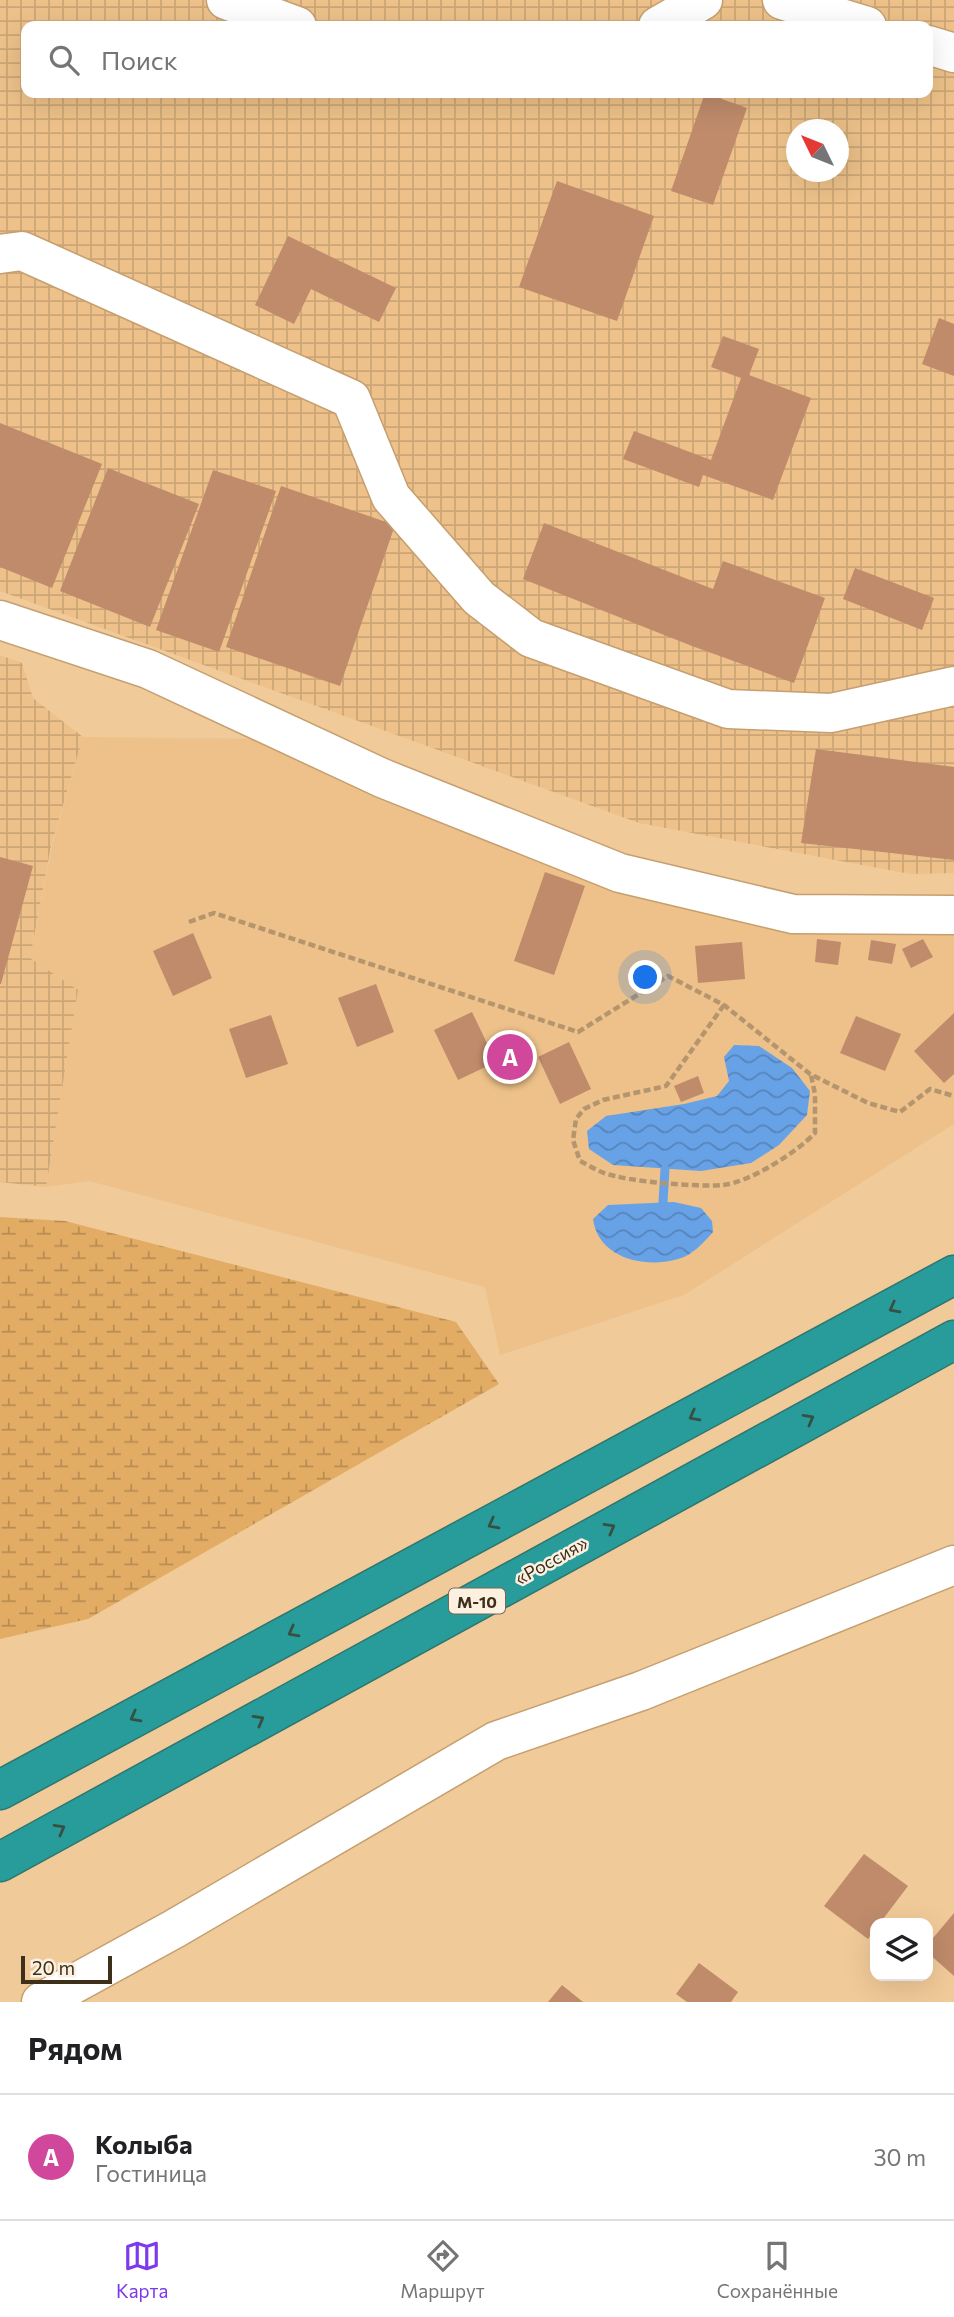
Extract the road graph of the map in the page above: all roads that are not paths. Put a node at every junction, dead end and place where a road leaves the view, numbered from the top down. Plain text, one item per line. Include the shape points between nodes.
1 (226, 0) edge
2 (703, 0) edge
3 (782, 0) edge
4 (283, 21) edge
5 (666, 21) edge
6 (851, 21) edge
7 (933, 47) edge
8 (954, 53) edge
9 (0, 254) edge
10 (0, 620) edge
11 (954, 686) edge
12 (954, 915) edge
13 (954, 1275) edge
14 (954, 1340) edge
15 (954, 1565) edge
16 (0, 1790) edge
17 (0, 1862) edge
18 (41, 2002) edge

1 - 4 street
2 - 5 street
3 - 6 street
7 - 8 street
9 - 11 street via 22,251 351,399 391,498 479,598 531,638 728,709 831,713
10 - 12 street via 148,669 382,778 620,873 793,914
13 -> 16 highway
17 -> 14 highway, «Россия» / М-10
15 - 18 street via 641,1691 496,1741

